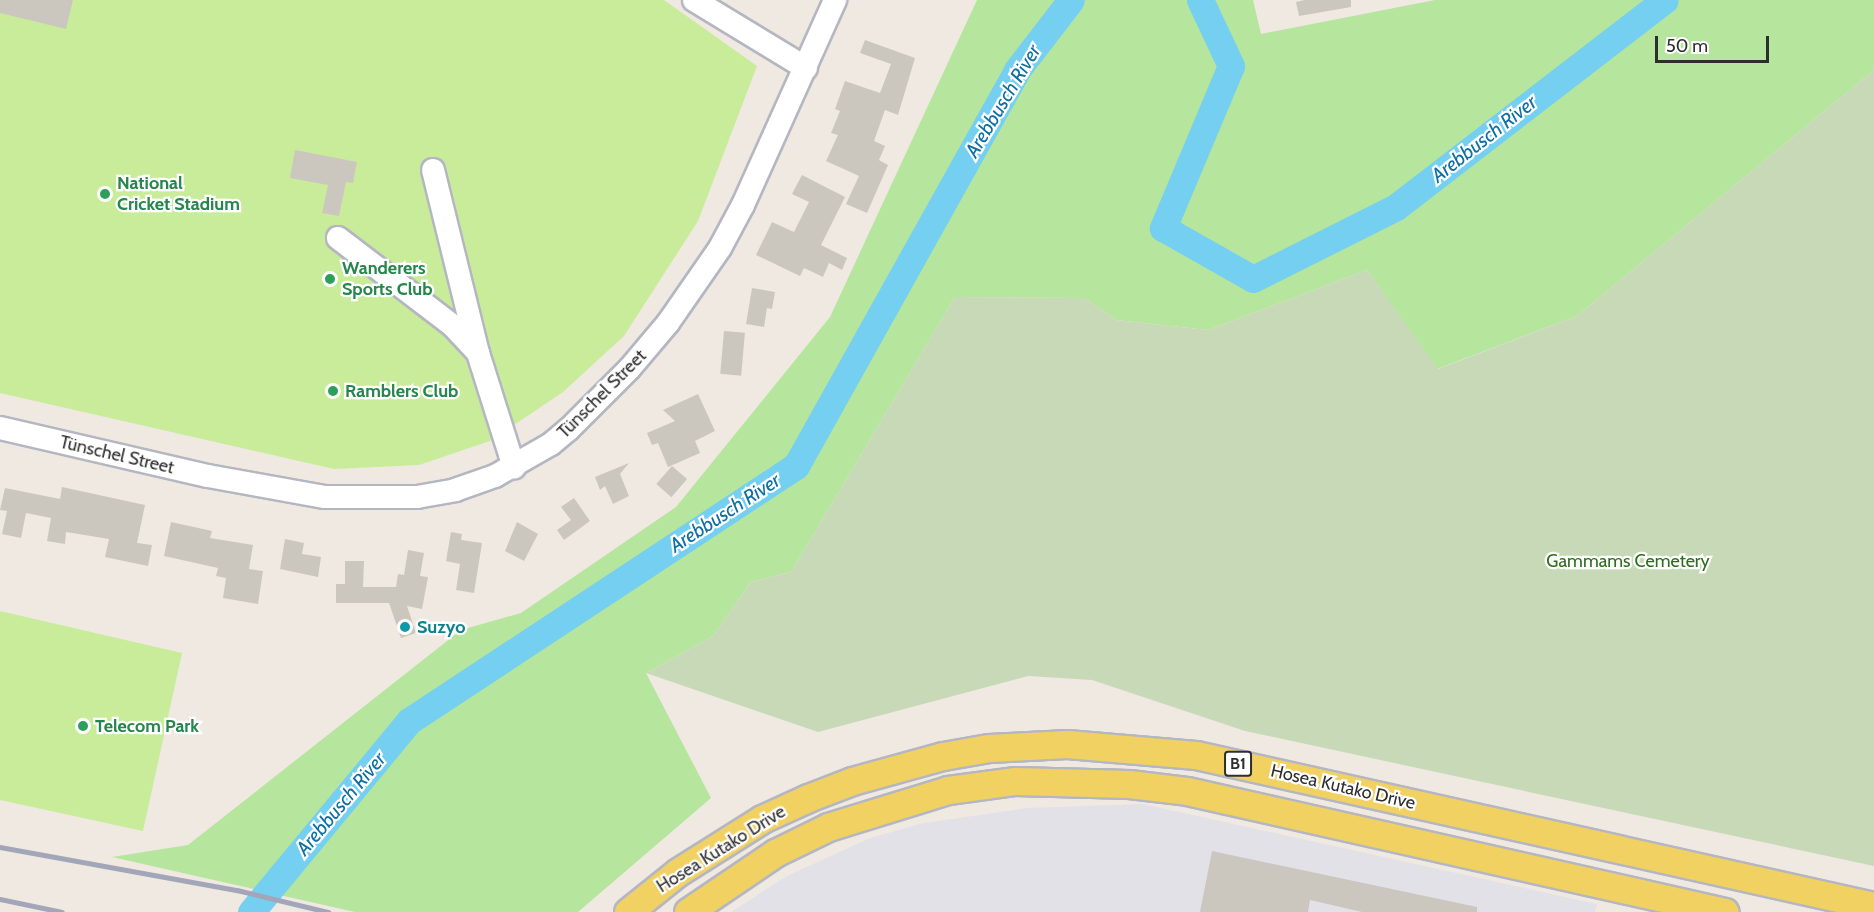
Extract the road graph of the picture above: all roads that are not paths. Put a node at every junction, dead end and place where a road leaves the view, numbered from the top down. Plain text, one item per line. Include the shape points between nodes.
1 (694, 0) edge
2 (835, 0) edge
3 (807, 68) junction
4 (433, 170) dead end
5 (338, 238) dead end
6 (478, 352) junction
7 (0, 428) edge
8 (514, 466) junction
9 (1874, 906) edge
10 (628, 912) edge
11 (688, 912) edge
12 (1725, 912) edge

1 - 3 street
2 - 3 street, Tünschel Street
3 - 8 street, Tünschel Street via 720,248 668,323 569,429
4 - 6 street
5 - 6 street via 453,326
6 - 8 street
7 - 8 street, Tünschel Street via 208,476 325,497 417,497 455,490
9 - 10 main road, Hosea Kutako Drive / B1 via 1196,755 1067,744 989,748 943,756 819,794 737,835 678,872
11 - 12 main road, Hosea Kutako Drive / B1 via 775,853 828,827 948,790 1015,781 1129,784 1187,791

